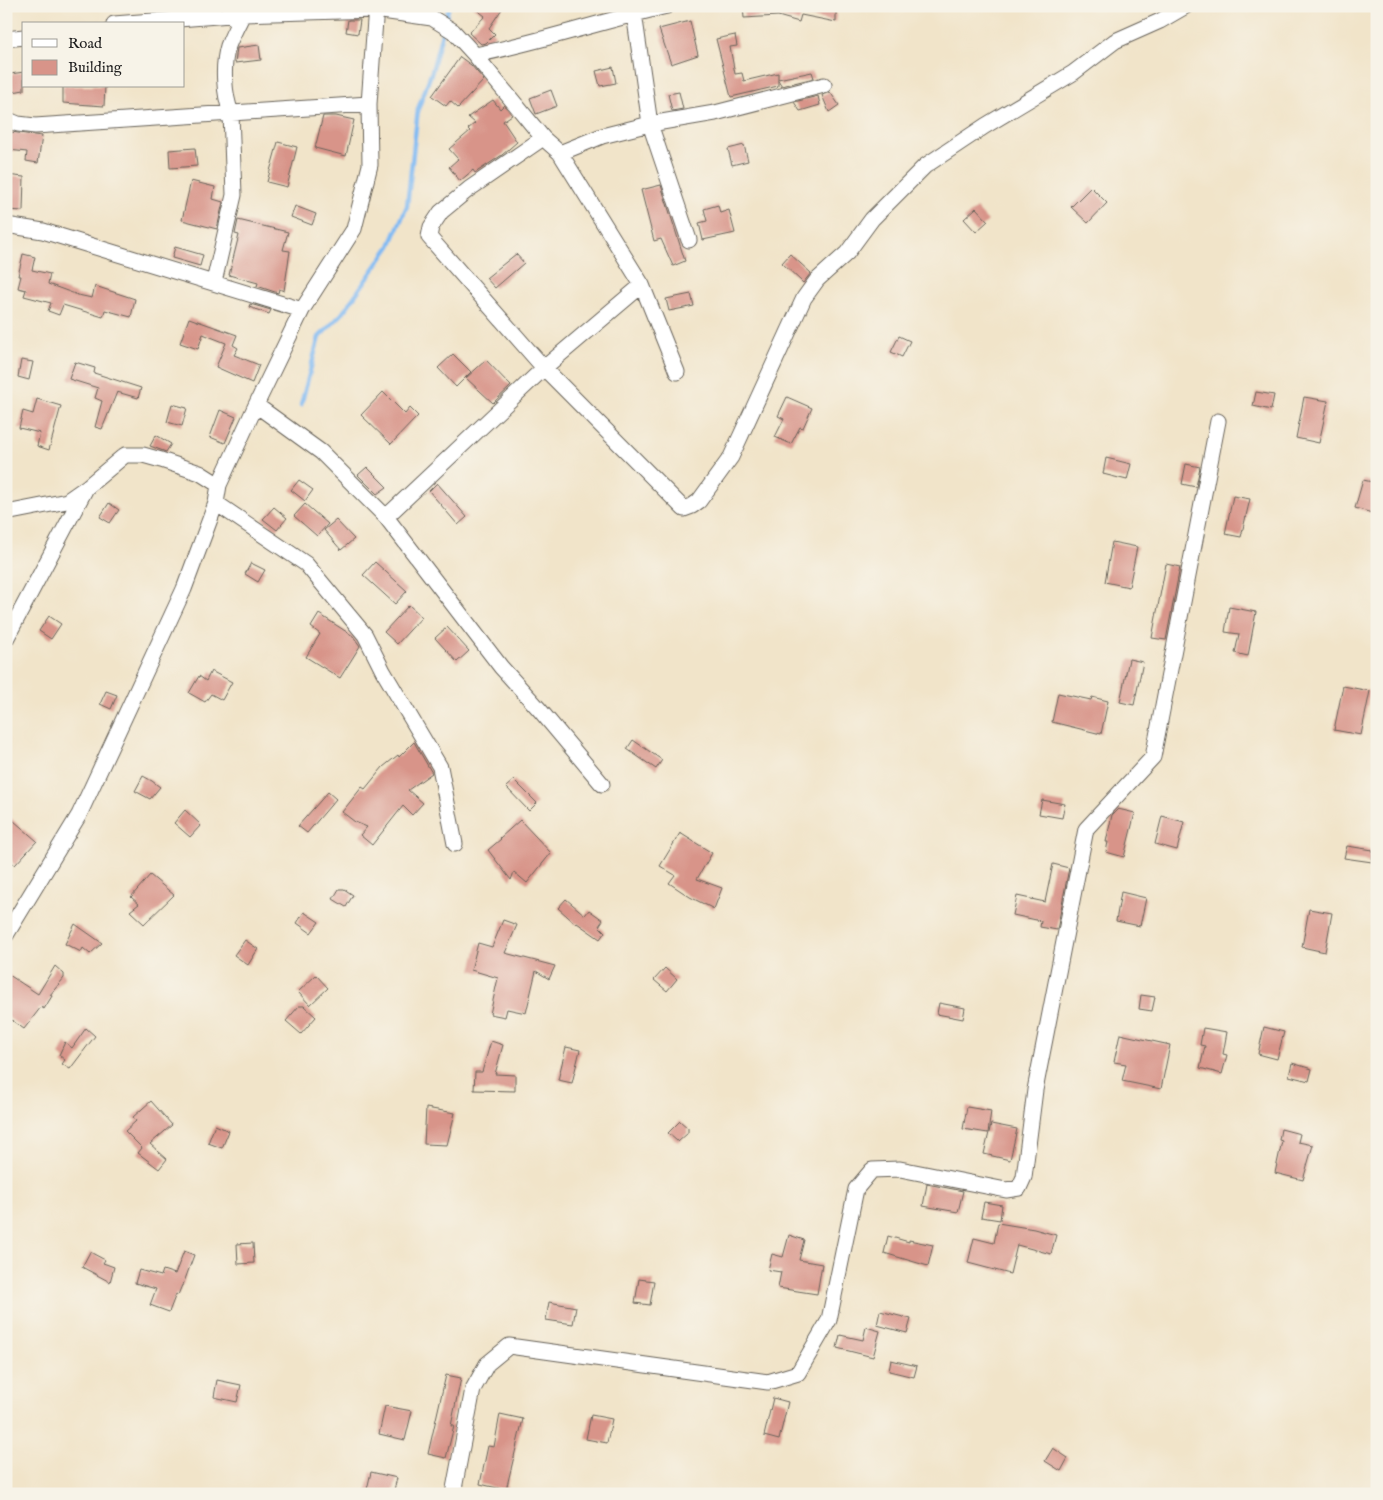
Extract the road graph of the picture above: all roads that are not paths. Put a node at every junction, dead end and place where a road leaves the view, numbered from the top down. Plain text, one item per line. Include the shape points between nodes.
1 (667, 6) edge
2 (1186, 6) edge
3 (376, 8) edge
4 (633, 10) edge
5 (244, 14) junction
6 (140, 22) edge
7 (22, 37) edge
8 (6, 39) edge
9 (475, 55) junction
10 (824, 85) dead end
11 (369, 104) junction
12 (231, 113) junction
13 (6, 119) edge
14 (650, 124) junction
15 (543, 138) junction
16 (560, 154) junction
17 (6, 225) edge
18 (689, 240) dead end
19 (214, 282) junction
20 (642, 285) junction
21 (302, 310) junction
22 (544, 368) junction
23 (677, 372) dead end
24 (256, 405) junction
25 (1218, 421) dead end
26 (219, 485) junction
27 (87, 487) junction
28 (216, 503) junction
29 (6, 513) edge
30 (386, 517) junction
31 (6, 639) edge
32 (602, 784) dead end
33 (455, 844) dead end
34 (6, 935) edge
35 (453, 1494) edge

1 - 4 street
2 - 22 street via 1115,41 1073,73 925,166 872,219 847,253 817,280 804,298 731,457 692,506 680,507
3 - 5 street
3 - 9 street via 432,18 453,31
3 - 11 street
4 - 9 street via 520,46
4 - 14 street
5 - 6 street
5 - 12 street via 228,47 225,69 226,101
7 - 8 street
9 - 15 street
10 - 14 street via 715,113
11 - 12 street
11 - 21 street via 370,165 354,229
12 - 13 street via 35,126
12 - 19 street via 234,195
14 - 16 street via 602,136
14 - 18 street
15 - 16 street
15 - 22 street via 441,212 429,232 429,238
16 - 20 street
17 - 19 street via 43,231
19 - 21 street
20 - 22 street
20 - 23 street
21 - 24 street
22 - 30 street
24 - 26 street
24 - 30 street via 321,452
25 - 35 street via 1153,757 1086,829 1035,1090 1024,1177 1019,1188 1006,1190 900,1169 872,1170 856,1189 829,1320 798,1373 776,1380 768,1382 509,1346 487,1364 473,1388
26 - 27 street via 200,473 161,460 125,455
26 - 28 street
27 - 29 street via 67,501
27 - 31 street
28 - 33 street via 306,564 365,635 440,767
28 - 34 street via 184,589 79,815
30 - 32 street via 501,667

